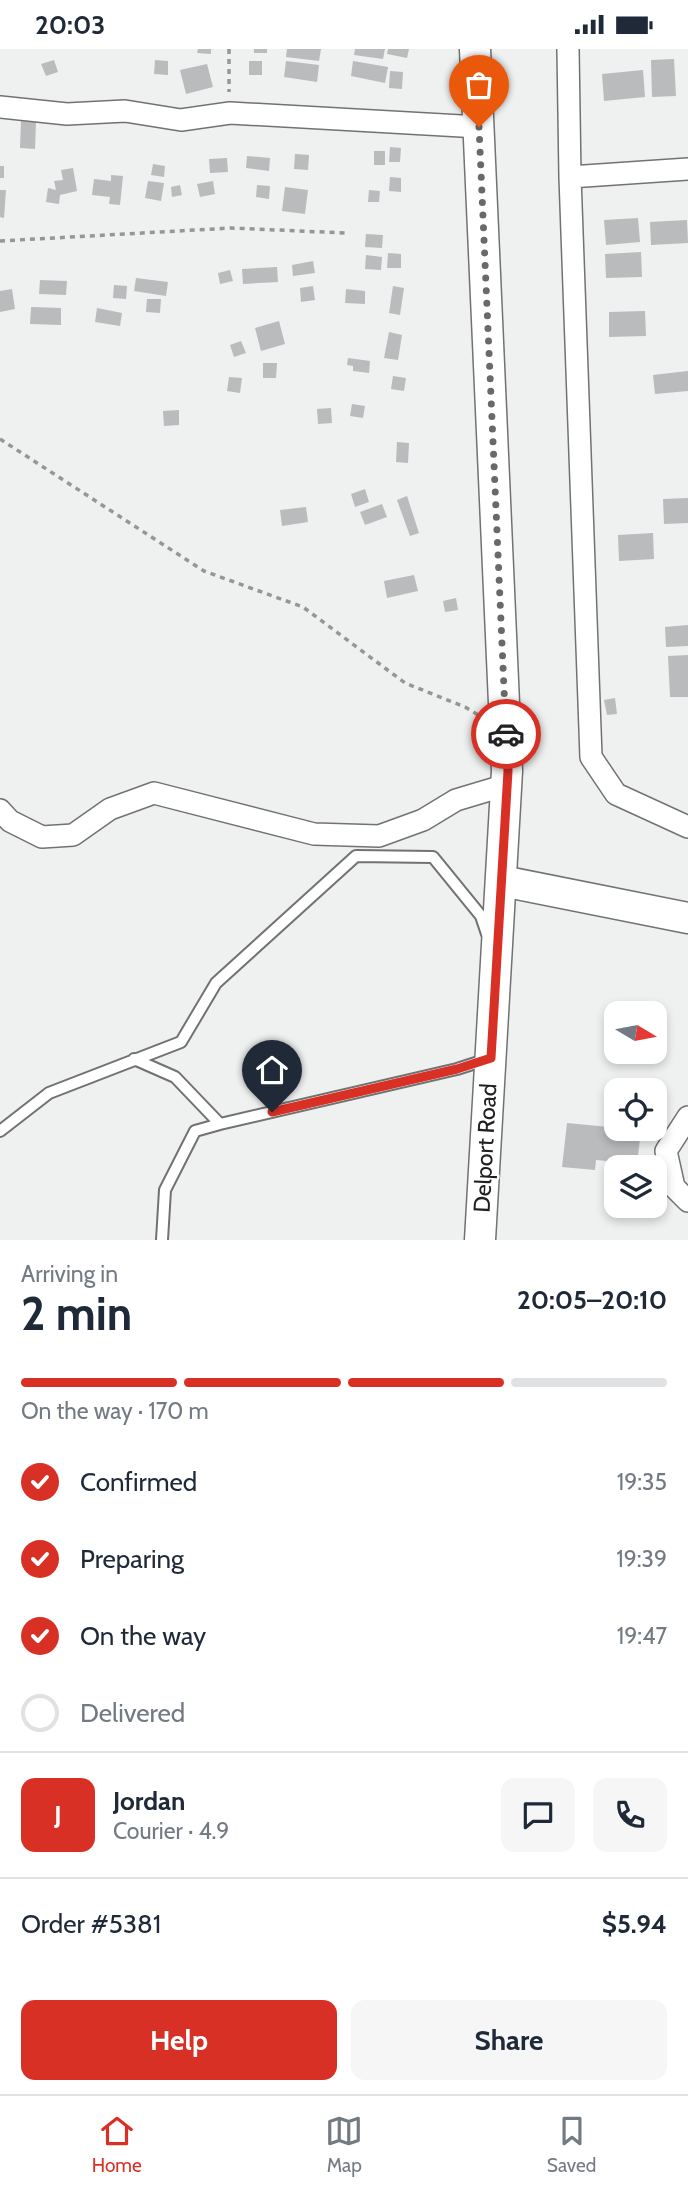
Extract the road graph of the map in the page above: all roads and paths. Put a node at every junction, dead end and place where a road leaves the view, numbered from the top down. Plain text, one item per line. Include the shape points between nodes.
1 (229, 49) edge
2 (475, 49) edge
3 (568, 49) edge
4 (0, 107) edge
5 (230, 113) junction
6 (479, 127) junction
7 (688, 169) edge
8 (570, 177) junction
9 (346, 233) dead end
10 (0, 241) edge
11 (0, 439) edge
12 (506, 731) junction
13 (506, 785) junction
14 (0, 810) edge
15 (688, 827) edge
16 (502, 881) junction
17 (688, 918) edge
18 (496, 967) junction
19 (491, 1058) junction
20 (134, 1059) junction
21 (688, 1117) edge
22 (220, 1124) junction
23 (0, 1132) edge
24 (688, 1201) edge
25 (162, 1240) edge
26 (480, 1240) edge

1 - 5 path
2 - 6 main road, Delport Road
3 - 8 street
4 - 5 street via 67,114 125,111 181,120
5 - 6 street
6 - 12 main road, Delport Road
7 - 8 street
8 - 15 street via 591,757 617,794
9 - 10 path via 230,228
11 - 12 path via 204,571 303,607 405,683 465,707
12 - 13 main road, Delport Road
13 - 14 street via 456,800 423,820 379,836 314,834 154,793 110,809 73,835 42,837 10,821
13 - 16 main road, Delport Road
16 - 17 main road
16 - 18 main road, Delport Road
18 - 19 main road, Delport Road
18 - 20 lane via 481,916 433,857 356,856 216,983 181,1042
19 - 22 lane
19 - 26 main road, Delport Road
20 - 22 lane via 174,1077
20 - 23 lane via 49,1093
21 - 24 street via 666,1151 674,1187
22 - 25 lane via 195,1131 165,1190

